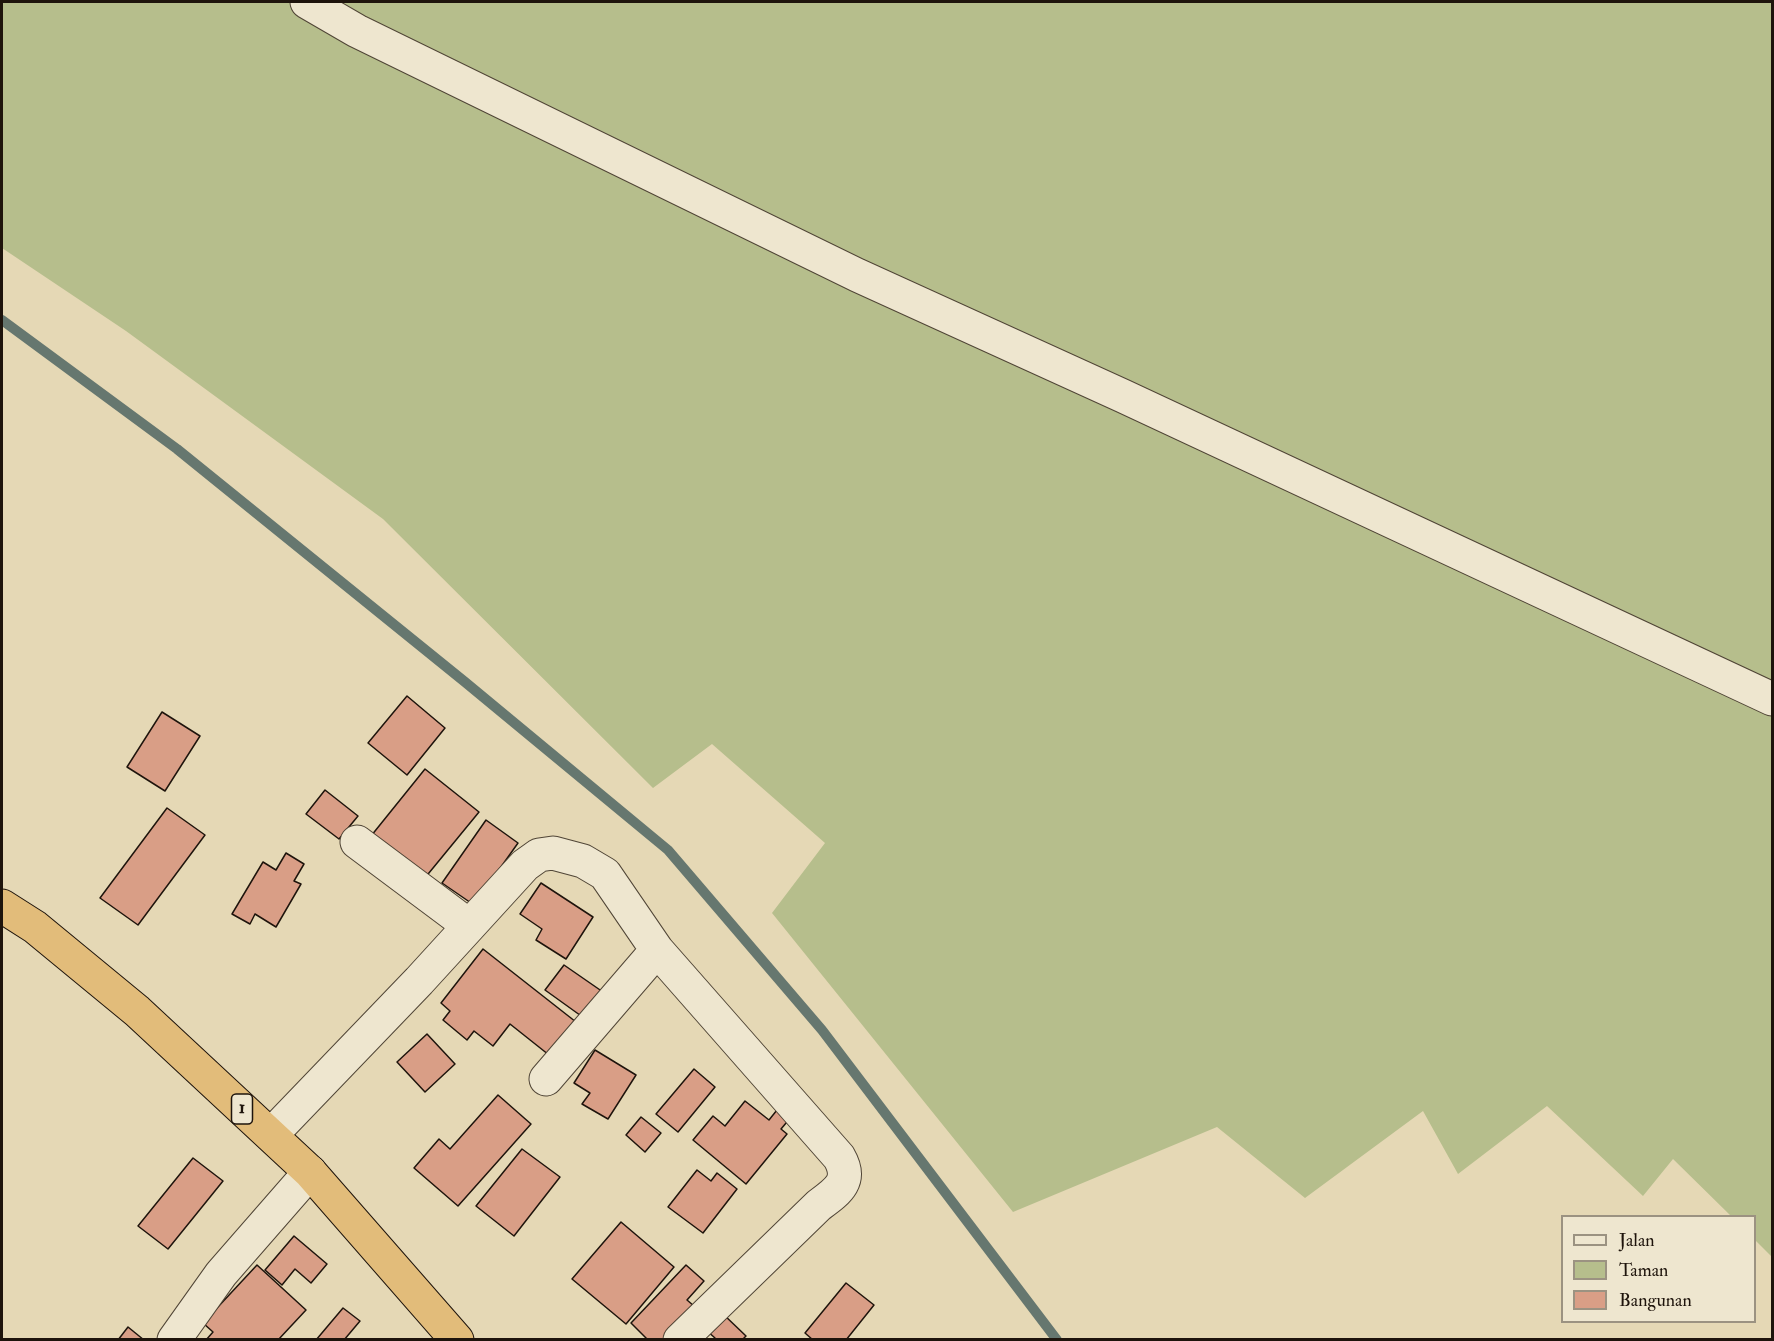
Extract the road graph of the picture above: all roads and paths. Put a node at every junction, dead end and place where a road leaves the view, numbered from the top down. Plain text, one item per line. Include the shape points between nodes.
1 (307, 2) edge
2 (1773, 699) edge
3 (357, 842) dead end
4 (2, 906) edge
5 (468, 925) junction
6 (657, 950) junction
7 (546, 1078) dead end
8 (271, 1136) junction
9 (310, 1172) junction
10 (174, 1340) edge
11 (457, 1340) edge
12 (680, 1340) edge

1 - 2 street via 357,31 857,274
3 - 5 street
4 - 8 highway, 1 via 35,927 137,1011
5 - 6 street via 525,865 539,855 553,854 583,861 605,874
5 - 8 street
6 - 7 street
6 - 12 street via 845,1168 845,1178 837,1192
8 - 9 highway, 1
9 - 10 street via 221,1274
9 - 11 highway, 1

